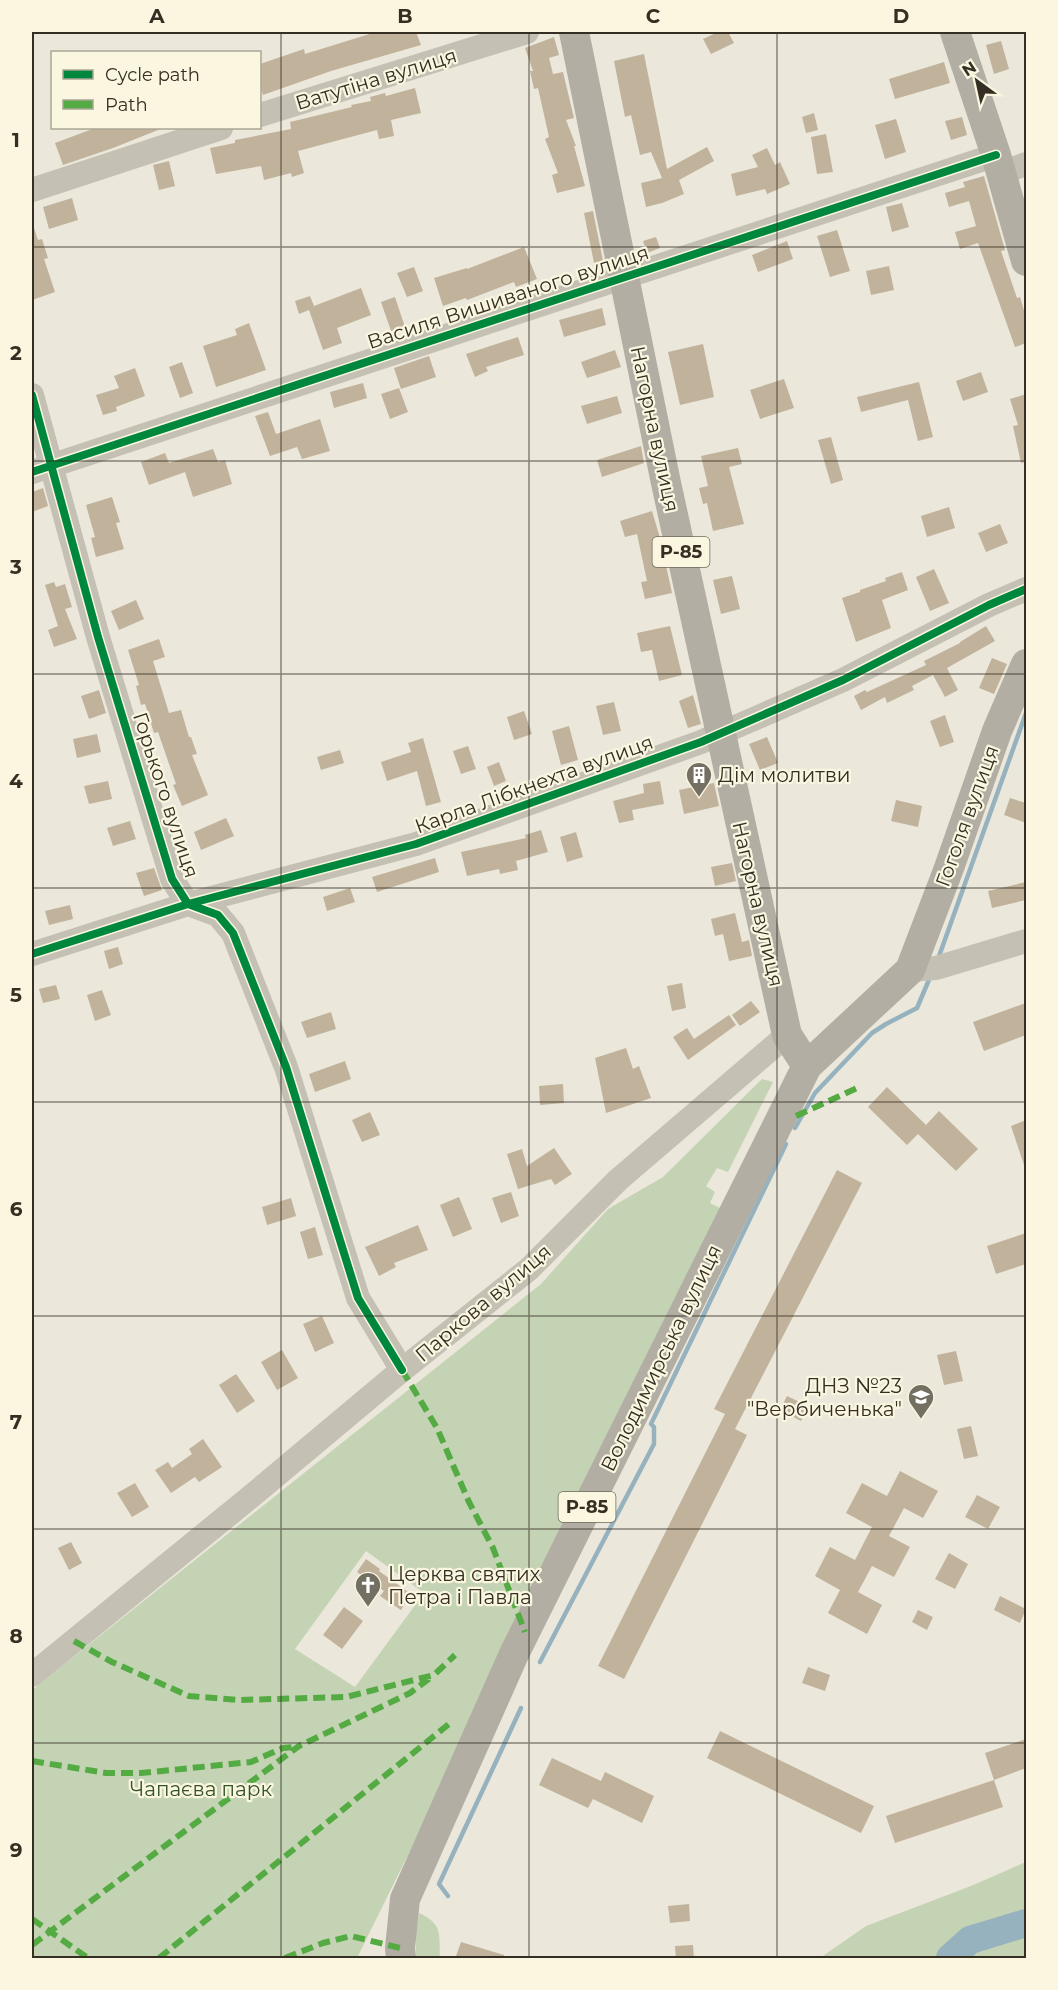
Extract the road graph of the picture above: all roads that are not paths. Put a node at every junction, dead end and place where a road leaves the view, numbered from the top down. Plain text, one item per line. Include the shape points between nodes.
1 (527, 32) edge
2 (574, 32) edge
3 (955, 32) edge
4 (261, 115) edge
5 (218, 129) edge
6 (1008, 164) edge
7 (32, 190) edge
8 (1026, 261) edge
9 (623, 277) junction
10 (32, 395) edge
11 (42, 468) edge
12 (1026, 589) edge
13 (1026, 664) edge
14 (720, 733) junction
15 (188, 904) junction
16 (1026, 941) edge
17 (32, 954) edge
18 (910, 970) junction
19 (787, 1035) junction
20 (807, 1066) junction
21 (402, 1370) junction
22 (32, 1675) edge
23 (401, 1959) edge

1 - 4 street, Ватутіна вулиця
2 - 9 main road, Нагорна вулиця / Р-85
3 - 6 main road
5 - 7 street
6 - 8 main road
6 - 9 street, Василя Вишиваного вулиця
9 - 11 street, Василя Вишиваного вулиця
9 - 14 main road, Нагорна вулиця / Р-85
10 - 11 street, Горького вулиця
11 - 15 street, Горького вулиця via 172,879
12 - 14 street, Карла Лібкнехта вулиця via 843,680
13 - 18 main road, Гоголя вулиця via 997,731
14 - 15 street, Карла Лібкнехта вулиця via 416,844
14 - 19 main road, Нагорна вулиця / Р-85
15 - 17 street, Карла Лібкнехта вулиця
15 - 21 street, Горького вулиця via 218,915 233,933 286,1067 358,1298
16 - 18 street via 936,968
18 - 20 main road, Володимирська вулиця
19 - 20 main road, Нагорна вулиця / Р-85
19 - 21 street, Паркова вулиця via 618,1180 529,1269
20 - 23 main road, Володимирська вулиця / Р-85 via 501,1680 405,1899
21 - 22 street, Паркова вулиця

